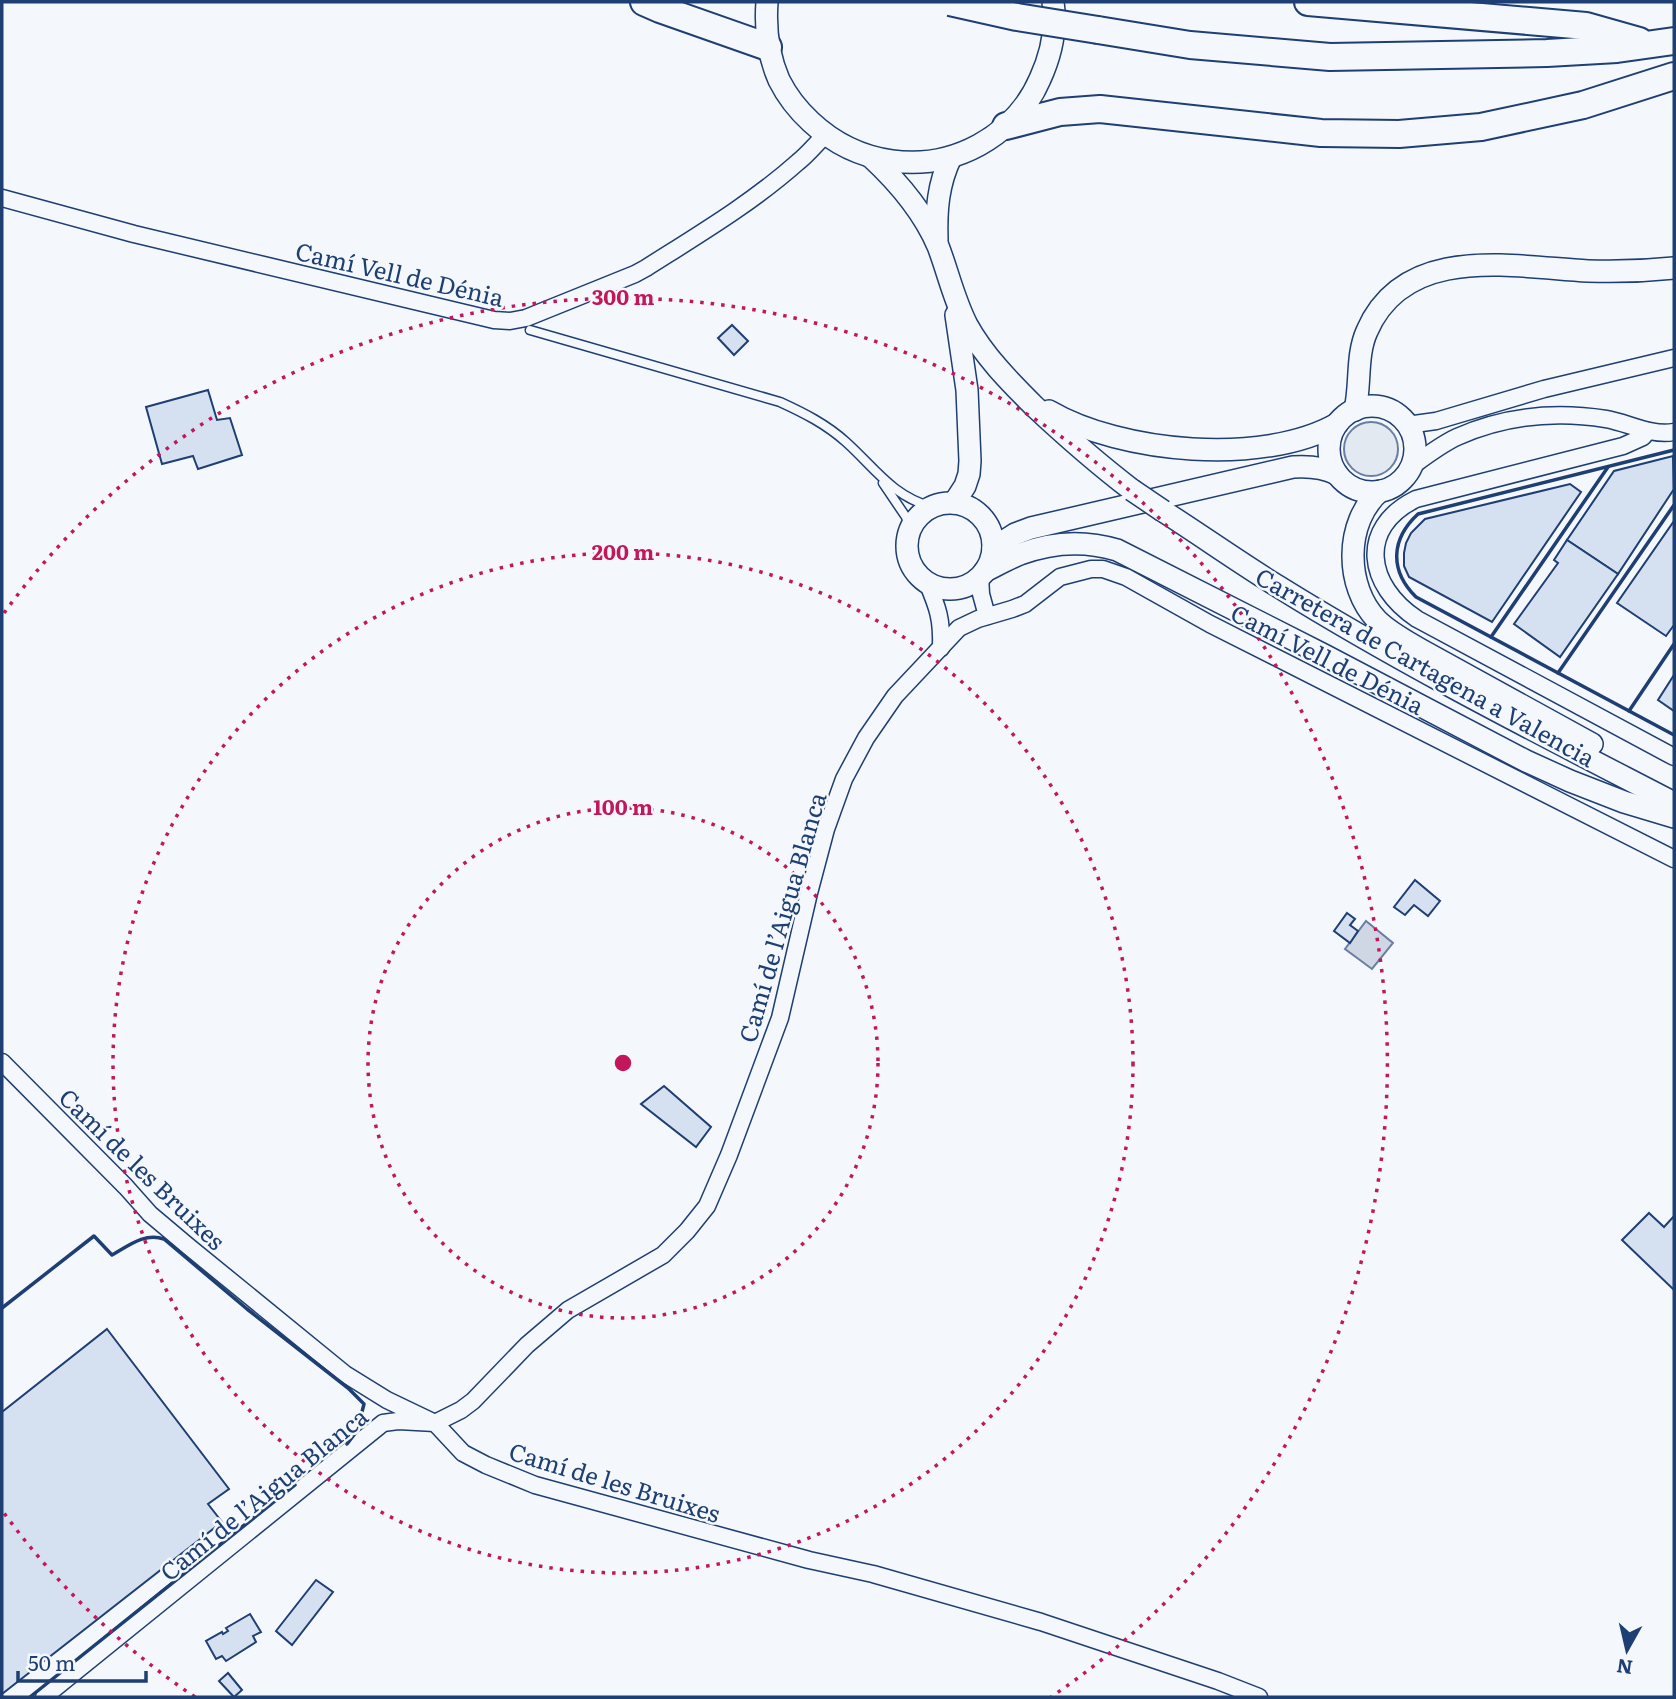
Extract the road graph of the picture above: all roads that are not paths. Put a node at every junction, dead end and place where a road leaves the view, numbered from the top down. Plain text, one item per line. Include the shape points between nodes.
1 (643, 2) edge
2 (767, 2) edge
3 (950, 2) edge
4 (1053, 2) edge
5 (1308, 2) edge
6 (1663, 42) edge
7 (768, 47) junction
8 (1674, 76) edge
9 (1006, 126) junction
10 (825, 135) junction
11 (871, 157) junction
12 (951, 157) junction
13 (2, 198) edge
14 (937, 246) junction
15 (1674, 268) edge
16 (948, 278) junction
17 (530, 330) dead end
18 (1674, 358) edge
19 (1360, 369) junction
20 (1026, 397) junction
21 (1385, 408) junction
22 (1355, 410) junction
23 (1407, 425) junction
24 (1648, 431) junction
25 (1334, 432) junction
26 (1674, 432) edge
27 (1293, 467) junction
28 (1411, 467) junction
29 (876, 472) junction
30 (1337, 474) junction
31 (1380, 491) junction
32 (943, 505) junction
33 (986, 524) junction
34 (1031, 528) junction
35 (910, 530) junction
36 (993, 548) junction
37 (983, 573) junction
38 (927, 582) junction
39 (938, 607) junction
40 (987, 616) junction
41 (960, 628) junction
42 (941, 648) junction
43 (1674, 757) edge
44 (1674, 794) edge
45 (1674, 803) edge
46 (1674, 817) edge
47 (1674, 859) edge
48 (2, 1062) edge
49 (435, 1423) junction
50 (44, 1697) edge
51 (1259, 1697) edge

1 - 7 highway
2 - 7 main road
3 - 6 highway, bridge via 1190,45 1331,57 1547,53
4 - 9 main road via 1050,58 1033,95
5 - 6 highway via 1586,26
7 - 10 main road via 780,81 799,111
8 - 9 highway via 1583,105 1481,127 1399,134 1321,133 1100,109 1060,112
9 - 12 main road via 971,150
10 - 11 main road
10 - 13 street, Camí Vell de Dénia via 775,181 646,268 510,321 134,234
11 - 12 main road via 911,163
11 - 14 main road, Carretera de Cartagena a Valencia via 911,201
12 - 14 main road, Carretera de Cartagena a Valencia via 938,193
14 - 16 main road, Carretera de Cartagena a Valencia
15 - 19 main road via 1633,272 1493,265 1429,273 1400,289 1375,314 1363,339
16 - 20 main road, Carretera de Cartagena a Valencia via 968,327
16 - 32 main road via 959,330 970,461 965,486
17 - 29 lane, Camí Vell de Dénia via 780,402 829,428
18 - 23 street
19 - 21 main road via 1372,398
19 - 22 main road
20 - 25 main road via 1097,432 1184,449 1266,446 1326,430
20 - 45 main road, Carretera de Cartagena a Valencia, bridge via 1132,490 1278,586 1461,691
21 - 22 main road
21 - 23 main road
22 - 25 main road via 1342,418
23 - 28 main road via 1415,445
24 - 26 street
24 - 28 street via 1607,419 1539,415 1457,437
24 - 43 street via 1623,446 1416,499 1388,519 1375,557 1389,594 1401,608
25 - 27 main road via 1313,457
25 - 30 main road via 1330,460
27 - 30 main road
27 - 34 main road
28 - 31 main road via 1398,484
29 - 32 lane, Camí Vell de Dénia via 909,499
29 - 35 lane, Camí Vell de Dénia
30 - 31 main road via 1353,488
31 - 44 main road via 1360,518 1353,561 1362,599 1378,621
32 - 33 main road via 972,510
32 - 35 main road via 923,513
33 - 34 main road
33 - 36 main road
34 - 36 main road
35 - 38 main road via 909,559
36 - 37 main road
37 - 38 main road via 971,583 949,589
37 - 40 street via 981,594
37 - 46 main road via 1020,554 1060,544 1087,543 1116,550 1526,761
38 - 39 street
39 - 41 street
39 - 42 street
40 - 41 street, Camí Vell de Dénia
40 - 47 street, Camí Vell de Dénia via 1025,604 1060,577 1091,569 1126,577
41 - 42 street, Camí de l’Aigua Blanca
42 - 49 street, Camí de l’Aigua Blanca via 895,696 845,779 826,829 780,1018 706,1206 663,1255 568,1310 473,1401
48 - 49 street, Camí de les Bruixes via 150,1214 345,1374
49 - 50 street, Camí de l’Aigua Blanca via 383,1423
49 - 51 street, Camí de les Bruixes via 463,1452 534,1485 1041,1622

